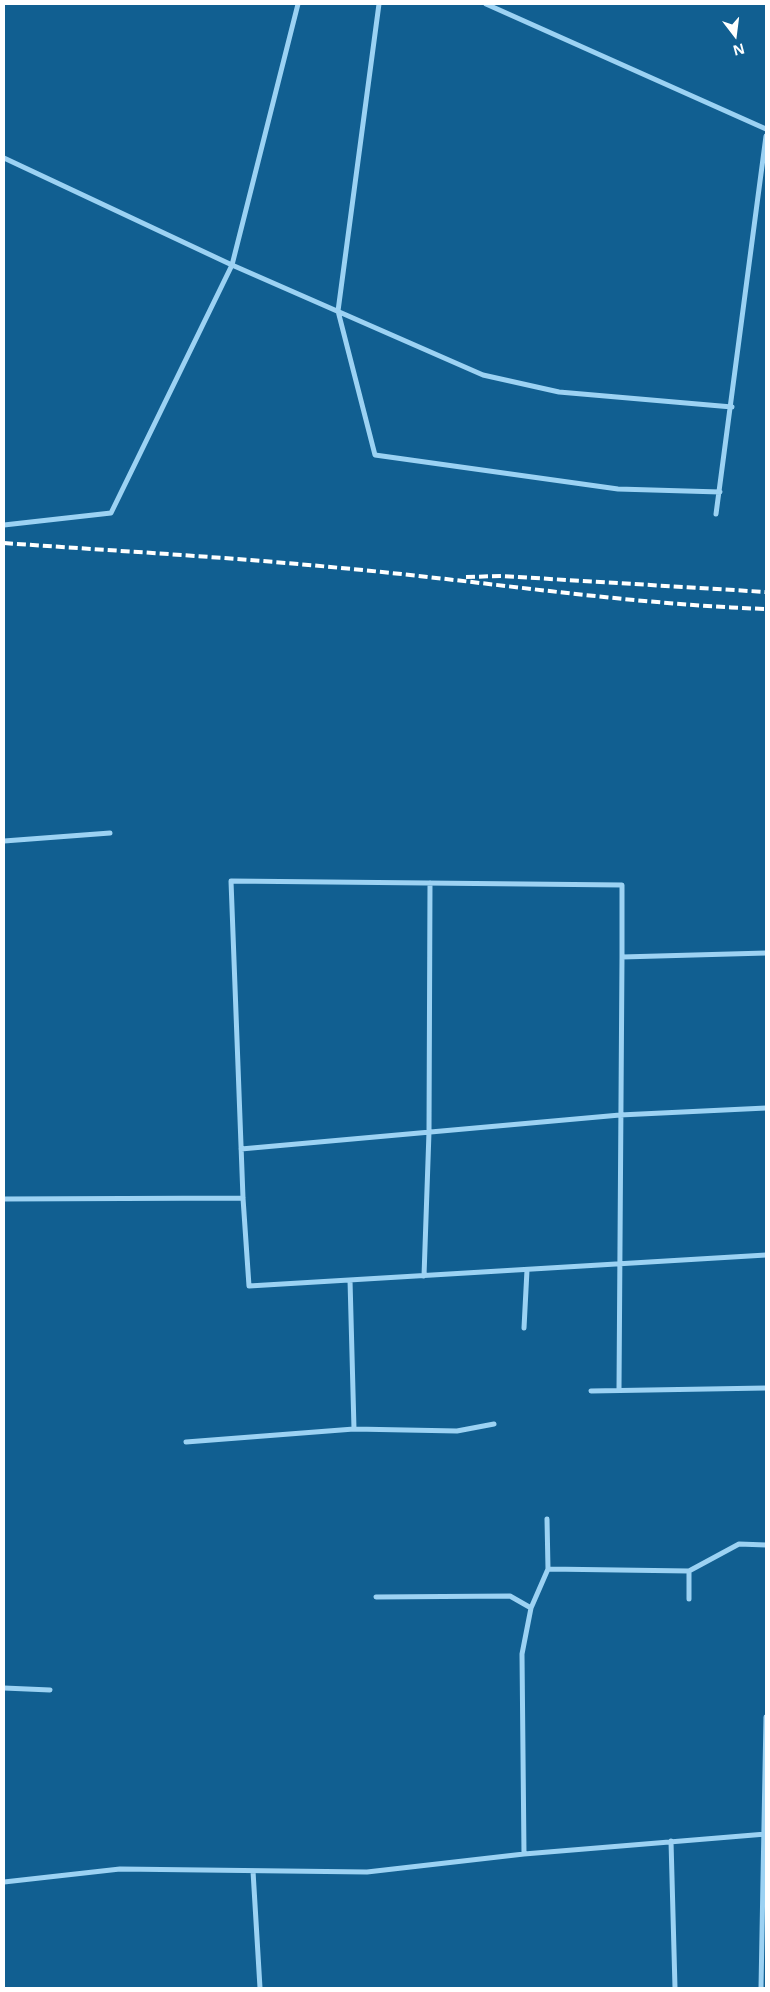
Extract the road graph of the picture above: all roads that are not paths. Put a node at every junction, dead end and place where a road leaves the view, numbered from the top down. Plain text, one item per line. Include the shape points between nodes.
1 (298, 4) edge
2 (379, 4) edge
3 (486, 4) edge
4 (766, 130) edge
5 (766, 136) edge
6 (4, 158) edge
7 (232, 265) junction
8 (338, 311) junction
9 (732, 406) junction
10 (720, 492) junction
11 (716, 514) dead end
12 (4, 525) edge
13 (110, 833) dead end
14 (4, 841) edge
15 (430, 883) junction
16 (766, 952) edge
17 (622, 957) junction
18 (766, 1108) edge
19 (620, 1115) junction
20 (429, 1132) junction
21 (240, 1149) junction
22 (243, 1198) junction
23 (4, 1199) edge
24 (766, 1255) edge
25 (618, 1264) junction
26 (527, 1270) junction
27 (424, 1276) junction
28 (350, 1280) junction
29 (524, 1328) dead end
30 (766, 1388) edge
31 (619, 1389) junction
32 (590, 1391) dead end
33 (494, 1424) dead end
34 (354, 1429) junction
35 (186, 1442) dead end
36 (547, 1519) dead end
37 (766, 1545) edge
38 (548, 1569) junction
39 (689, 1571) junction
40 (376, 1597) dead end
41 (689, 1599) dead end
42 (531, 1608) junction
43 (4, 1688) edge
44 (50, 1690) dead end
45 (766, 1717) edge
46 (765, 1834) edge
47 (671, 1841) junction
48 (524, 1854) junction
49 (253, 1871) junction
50 (4, 1882) edge
51 (260, 1988) edge
52 (675, 1988) edge
53 (761, 1988) edge

1 - 7 street
2 - 8 street
3 - 4 street
5 - 9 street
6 - 7 street
7 - 8 street
7 - 12 street via 111,513
8 - 9 street via 483,375 559,392
8 - 10 street via 375,455 618,489
9 - 10 street
10 - 11 street
13 - 14 street
15 - 17 street via 622,885
15 - 20 street
15 - 21 street via 231,881
16 - 17 street
17 - 19 street
18 - 19 street
19 - 20 street
19 - 25 street
20 - 21 street
20 - 27 street
21 - 22 street
22 - 23 street
22 - 28 street via 249,1286
24 - 25 street
25 - 26 street
25 - 31 street
26 - 27 street
26 - 29 street
27 - 28 street
28 - 34 street
30 - 31 street
31 - 32 street
33 - 34 street via 457,1431
34 - 35 street
36 - 38 street
37 - 39 street via 739,1544
38 - 39 street
38 - 42 street
39 - 41 street
40 - 42 street via 510,1596
42 - 48 street via 522,1654
43 - 44 street
45 - 46 street
46 - 47 street
46 - 53 street
47 - 48 street
47 - 52 street
48 - 49 street via 367,1872
49 - 50 street via 120,1869
49 - 51 street

